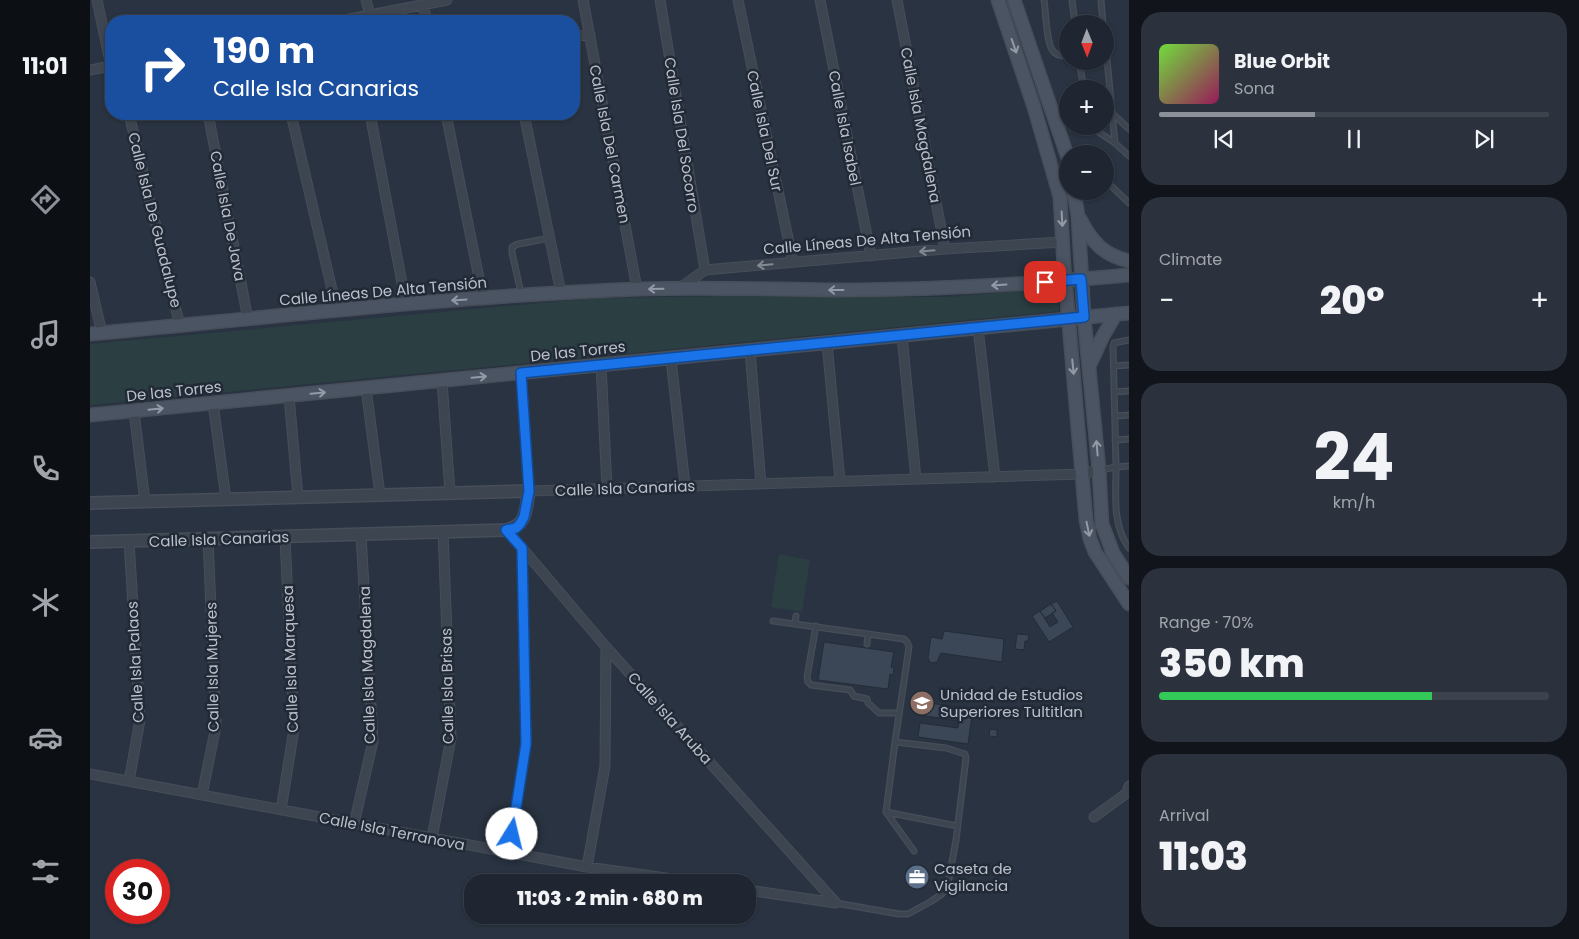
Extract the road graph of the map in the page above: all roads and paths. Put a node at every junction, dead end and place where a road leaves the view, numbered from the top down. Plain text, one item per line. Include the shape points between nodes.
1 (97, 0) edge
2 (366, 0) edge
3 (447, 0) edge
4 (583, 0) edge
5 (660, 0) edge
6 (738, 0) edge
7 (820, 0) edge
8 (897, 0) edge
9 (998, 0) edge
10 (1014, 0) edge
11 (1044, 0) edge
12 (1072, 0) edge
13 (1101, 0) edge
14 (423, 5) junction
15 (370, 15) joint
16 (426, 15) edge
17 (1074, 15) edge
18 (1103, 15) edge
19 (590, 34) junction
20 (580, 36) edge
21 (105, 38) edge
22 (1059, 56) edge
23 (105, 67) edge
24 (90, 70) edge
25 (1050, 103) junction
26 (1034, 107) junction
27 (1114, 115) edge
28 (130, 120) edge
29 (209, 120) edge
30 (292, 120) edge
31 (371, 120) edge
32 (447, 120) edge
33 (525, 120) edge
34 (1114, 128) edge
35 (1129, 129) edge
36 (1102, 135) edge
37 (1115, 143) junction
38 (1064, 145) edge
39 (1129, 156) edge
40 (1114, 189) edge
41 (1075, 200) edge
42 (1129, 203) edge
43 (1078, 216) junction
44 (550, 238) junction
45 (1062, 242) junction
46 (945, 249) junction
47 (870, 256) junction
48 (1129, 261) edge
49 (793, 262) junction
50 (704, 270) junction
51 (1129, 275) edge
52 (1081, 279) junction
53 (1065, 281) junction
54 (90, 282) edge
55 (680, 288) junction
56 (637, 289) junction
57 (561, 293) junction
58 (521, 295) junction
59 (483, 298) junction
60 (406, 304) junction
61 (337, 311) junction
62 (1123, 313) edge
63 (1084, 317) junction
64 (248, 319) junction
65 (1068, 319) junction
66 (180, 326) junction
67 (978, 328) junction
68 (96, 334) edge
69 (902, 336) junction
70 (1129, 340) edge
71 (827, 344) junction
72 (750, 351) junction
73 (671, 359) junction
74 (601, 365) junction
75 (1129, 365) edge
76 (1089, 366) junction
77 (1114, 366) junction
78 (521, 373) junction
79 (442, 381) junction
80 (366, 388) junction
81 (1129, 391) edge
82 (1114, 392) junction
83 (289, 396) junction
84 (212, 403) junction
85 (134, 411) junction
86 (1129, 414) edge
87 (90, 415) edge
88 (1115, 416) junction
89 (1129, 439) edge
90 (1115, 440) junction
91 (1129, 466) edge
92 (1116, 467) junction
93 (1099, 470) junction
94 (1083, 474) junction
95 (995, 477) junction
96 (916, 479) junction
97 (840, 481) junction
98 (762, 484) junction
99 (685, 486) junction
100 (608, 488) junction
101 (529, 491) junction
102 (450, 493) junction
103 (380, 495) junction
104 (298, 497) junction
105 (226, 500) junction
106 (145, 502) junction
107 (90, 503) edge
108 (506, 530) junction
109 (443, 532) junction
110 (361, 534) junction
111 (286, 537) junction
112 (208, 539) junction
113 (129, 541) junction
114 (90, 542) edge
115 (522, 548) junction
116 (1129, 548) edge
117 (1129, 578) edge
118 (1129, 604) edge
119 (796, 616) dead end
120 (773, 621) dead end
121 (794, 624) junction
122 (816, 626) junction
123 (868, 634) junction
124 (867, 644) dead end
125 (606, 647) junction
126 (868, 692) dead end
127 (868, 699) junction
128 (899, 713) junction
129 (895, 742) junction
130 (90, 774) edge
131 (129, 782) junction
132 (1128, 791) edge
133 (202, 795) junction
134 (281, 810) junction
135 (886, 812) junction
136 (1094, 817) dead end
137 (354, 824) junction
138 (956, 826) junction
139 (432, 838) junction
140 (914, 851) dead end
141 (509, 852) junction
142 (587, 867) junction
143 (637, 874) edge
144 (756, 891) edge
145 (836, 903) junction

1 - 21 street
2 - 15 street
3 - 14 street
4 - 19 street, Calle Isla Del Carmen
5 - 50 street, Calle Isla Del Socorro
6 - 49 street, Calle Isla Del Sur
7 - 47 street, Calle Isla Isabel
8 - 46 street, Calle Isla Magdalena
9 -> 26 main road
10 - 25 main road
11 - 22 lane via 1049,41
12 - 17 lane
13 - 18 lane
14 - 15 street
14 - 16 street
19 - 20 street
19 - 56 street, Calle Isla Del Carmen
23 - 24 street
25 - 26 main road
25 - 38 main road
26 -> 45 main road via 1060,197
27 - 35 lane
28 - 66 street, Calle Isla De Guadalupe
29 - 64 street, Calle Isla De Java
30 - 61 street
31 - 60 street
32 - 59 street
33 - 44 street
34 - 37 lane
36 - 37 lane
37 - 39 lane
40 - 42 lane
41 - 43 main road
43 - 48 main road via 1089,237 1100,248
43 - 52 main road
44 - 57 street
44 - 58 lane via 512,247
45 - 46 street, Calle Líneas De Alta Tensión
45 - 53 main road
46 -> 47 street, Calle Líneas De Alta Tensión
47 - 49 street, Calle Líneas De Alta Tensión
49 -> 50 street, Calle Líneas De Alta Tensión
50 - 55 street
51 - 52 main road, Calle Líneas De Alta Tensión
52 - 53 main road, Calle Líneas De Alta Tensión
52 - 63 main road
53 -> 55 main road, Calle Líneas De Alta Tensión via 967,288
53 - 65 main road
54 - 68 street
55 -> 56 main road, Calle Líneas De Alta Tensión
56 - 57 main road, Calle Líneas De Alta Tensión
57 - 58 main road, Calle Líneas De Alta Tensión
58 - 59 main road, Calle Líneas De Alta Tensión
59 -> 60 main road, Calle Líneas De Alta Tensión
60 - 61 main road, Calle Líneas De Alta Tensión
61 - 64 main road, Calle Líneas De Alta Tensión
62 - 63 main road, De las Torres
62 - 76 main road via 1095,351
63 - 65 main road, De las Torres
63 - 76 main road
64 - 66 main road, Calle Líneas De Alta Tensión
65 - 67 main road, De las Torres
65 -> 94 main road
66 - 68 main road, Calle Líneas De Alta Tensión
67 - 69 main road, De las Torres
67 - 95 street
69 - 71 main road, De las Torres
69 - 96 street
70 - 77 lane via 1114,343
71 - 72 main road, De las Torres
71 - 97 street
72 - 73 main road, De las Torres
72 - 98 street
73 - 74 main road, De las Torres
73 - 99 street
74 - 78 main road, De las Torres
74 - 100 street
75 - 77 lane
93 -> 76 main road
77 - 82 lane
79 -> 78 main road, De las Torres
78 - 101 street
79 - 80 main road, De las Torres
79 - 102 street
83 -> 80 main road, De las Torres
80 - 103 street
81 - 82 lane
82 - 88 lane
83 - 84 main road, De las Torres
83 - 104 street
85 -> 84 main road, De las Torres
84 - 105 street
85 - 87 main road, De las Torres
85 - 106 street
86 - 88 lane
88 - 90 lane
89 - 90 lane
90 - 92 lane
91 - 92 lane
92 - 93 lane
92 - 116 lane via 1116,518
93 - 94 street, Calle Isla Canarias
93 - 117 main road via 1102,524 1113,553
94 - 95 street, Calle Isla Canarias
94 -> 118 main road via 1090,540
95 - 96 street, Calle Isla Canarias
96 - 97 street, Calle Isla Canarias
97 - 98 street, Calle Isla Canarias
98 - 99 street, Calle Isla Canarias
99 - 100 street, Calle Isla Canarias
100 - 101 street, Calle Isla Canarias
101 - 102 street
101 - 108 street via 520,524
102 - 103 street
103 - 104 street
104 - 105 street
105 - 106 street
106 - 107 street
108 - 109 street, Calle Isla Canarias
108 - 115 street, Calle Isla Aruba
109 - 110 street, Calle Isla Canarias
109 - 139 street, Calle Isla Brisas via 451,738
110 - 111 street, Calle Isla Canarias
110 - 137 street, Calle Isla Magdalena via 373,741
111 - 112 street, Calle Isla Canarias
111 - 134 street, Calle Isla Marquesa via 294,729
112 - 113 street, Calle Isla Canarias
112 - 133 street, Calle Isla Mujeres via 216,726
113 - 114 street, Calle Isla Canarias
113 - 131 street, Calle Isla Palaos via 140,720
115 - 125 street, Calle Isla Aruba
115 - 141 street via 526,744
119 - 121 lane
120 - 121 lane
121 - 122 lane
122 - 123 lane
122 - 127 lane via 808,682 850,690 854,696
123 - 124 lane
123 - 128 lane via 904,639 909,647
125 - 142 street via 605,766
125 - 145 street, Calle Isla Aruba
126 - 127 lane
127 - 128 lane via 868,703 879,712
128 - 129 lane
129 - 135 lane
129 - 138 lane via 946,748 965,754
130 - 131 street, Calle Isla Terranova
131 - 133 street, Calle Isla Terranova
132 - 136 street
133 - 134 street, Calle Isla Terranova
134 - 137 street, Calle Isla Terranova
135 - 138 lane
135 - 140 lane
137 - 139 street, Calle Isla Terranova
138 - 145 lane via 948,884 942,894 930,902 908,914
139 - 141 street, Calle Isla Terranova
141 - 142 street, Calle Isla Terranova
142 - 143 street, Calle Isla Terranova
144 - 145 street

